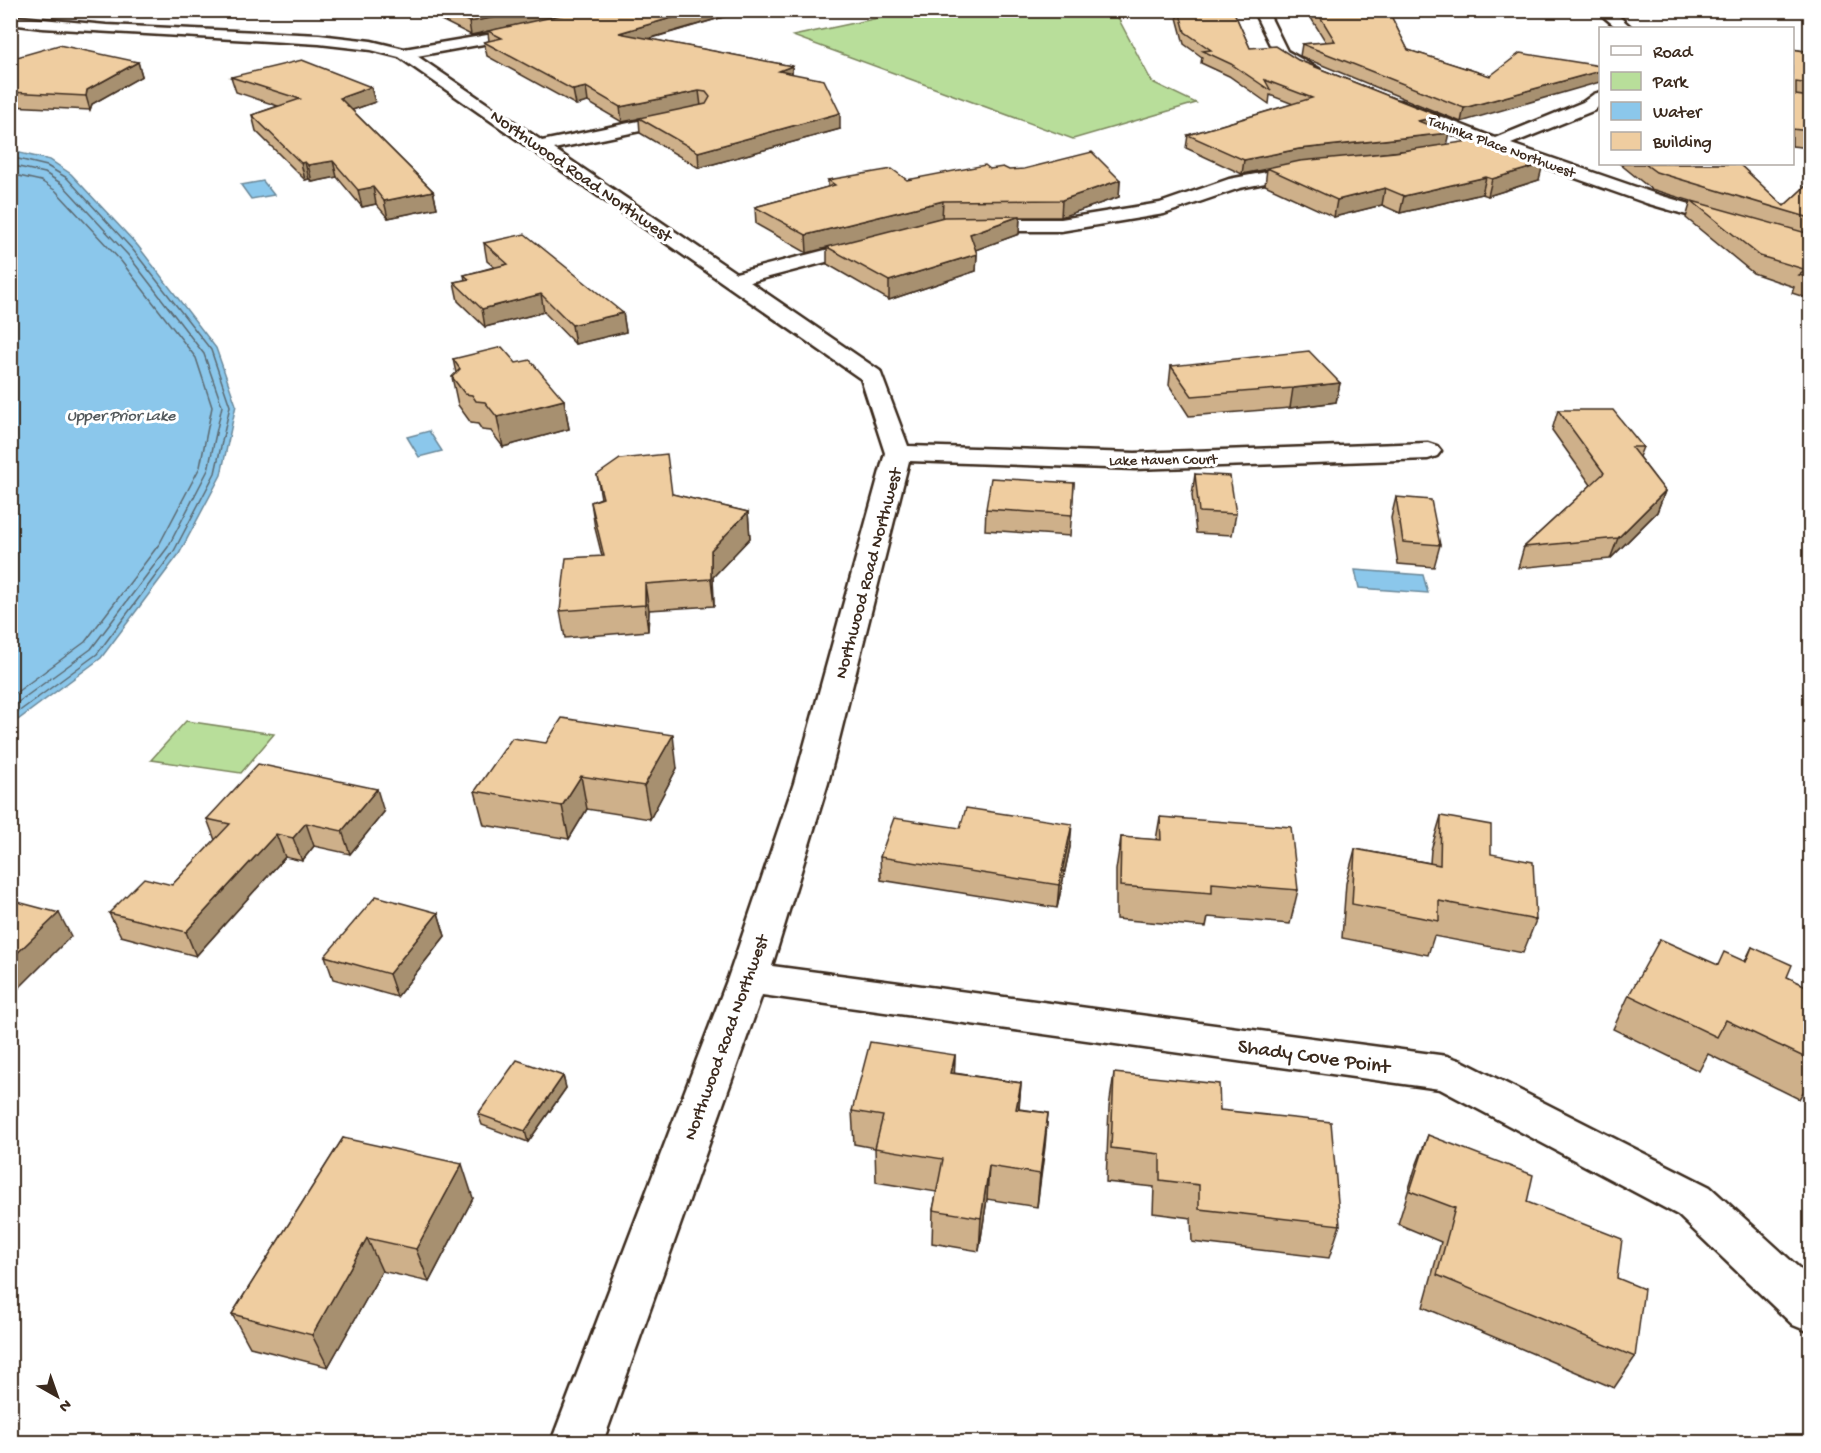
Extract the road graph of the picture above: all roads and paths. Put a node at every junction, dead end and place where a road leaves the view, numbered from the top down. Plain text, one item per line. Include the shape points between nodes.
1 (621, 10) edge
2 (1260, 10) edge
3 (1602, 10) edge
4 (10, 20) edge
5 (1624, 27) edge
6 (133, 30) junction
7 (88, 43) dead end
8 (404, 54) junction
9 (1325, 76) edge
10 (1378, 98) edge
11 (1599, 98) edge
12 (701, 113) edge
13 (1495, 145) junction
14 (540, 147) junction
15 (1433, 155) edge
16 (1332, 166) edge
17 (955, 226) edge
18 (887, 240) edge
19 (1810, 245) edge
20 (731, 281) junction
21 (1428, 451) dead end
22 (898, 453) junction
23 (748, 978) junction
24 (1810, 1309) edge
25 (577, 1443) edge

1 - 8 street
2 - 9 street via 1281,54
3 - 5 street
4 - 6 street, Northwood Road Northwest
6 - 7 street
6 - 8 street, Northwood Road Northwest via 325,39 381,46
8 - 14 street, Northwood Road Northwest
10 - 13 street, Tahinka Place Northwest
11 - 13 street via 1589,106
12 - 14 street
13 - 15 street
13 - 19 street, Tahinka Place Northwest via 1730,224
14 - 20 street, Northwood Road Northwest
16 - 17 street via 1236,183 1164,208 1061,225
18 - 20 street
20 - 22 street, Northwood Road Northwest via 872,376
21 - 22 street, Lake Haven Court via 1135,461
22 - 23 street, Northwood Road Northwest via 811,783
23 - 24 street, Shady Cove Point via 1447,1073 1694,1201
23 - 25 street, Northwood Road Northwest

